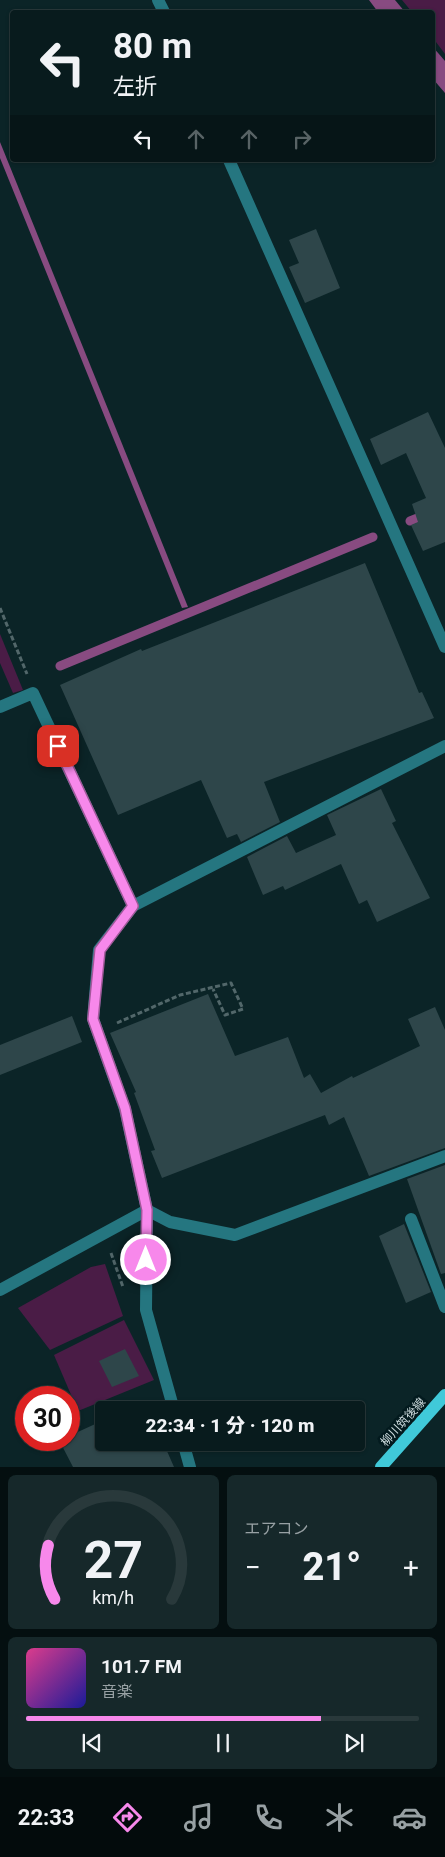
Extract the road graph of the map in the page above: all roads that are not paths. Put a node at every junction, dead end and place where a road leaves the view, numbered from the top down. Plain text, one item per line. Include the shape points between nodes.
1 (230, 162) edge
2 (445, 647) edge
3 (0, 707) edge
4 (445, 746) edge
5 (133, 906) junction
6 (445, 1156) edge
7 (147, 1210) junction
8 (411, 1219) dead end
9 (0, 1290) edge
10 (445, 1307) edge
11 (445, 1395) edge
12 (171, 1401) edge
13 (186, 1451) edge
14 (190, 1467) edge
15 (381, 1467) edge

1 - 2 street
3 - 5 street via 33,693
4 - 5 street
5 - 7 street via 100,950 93,1019 125,1108
6 - 7 street via 235,1235 170,1222
7 - 9 street
7 - 12 street via 146,1310
8 - 10 street
11 - 15 main road, 柳川筑後線
13 - 14 street

